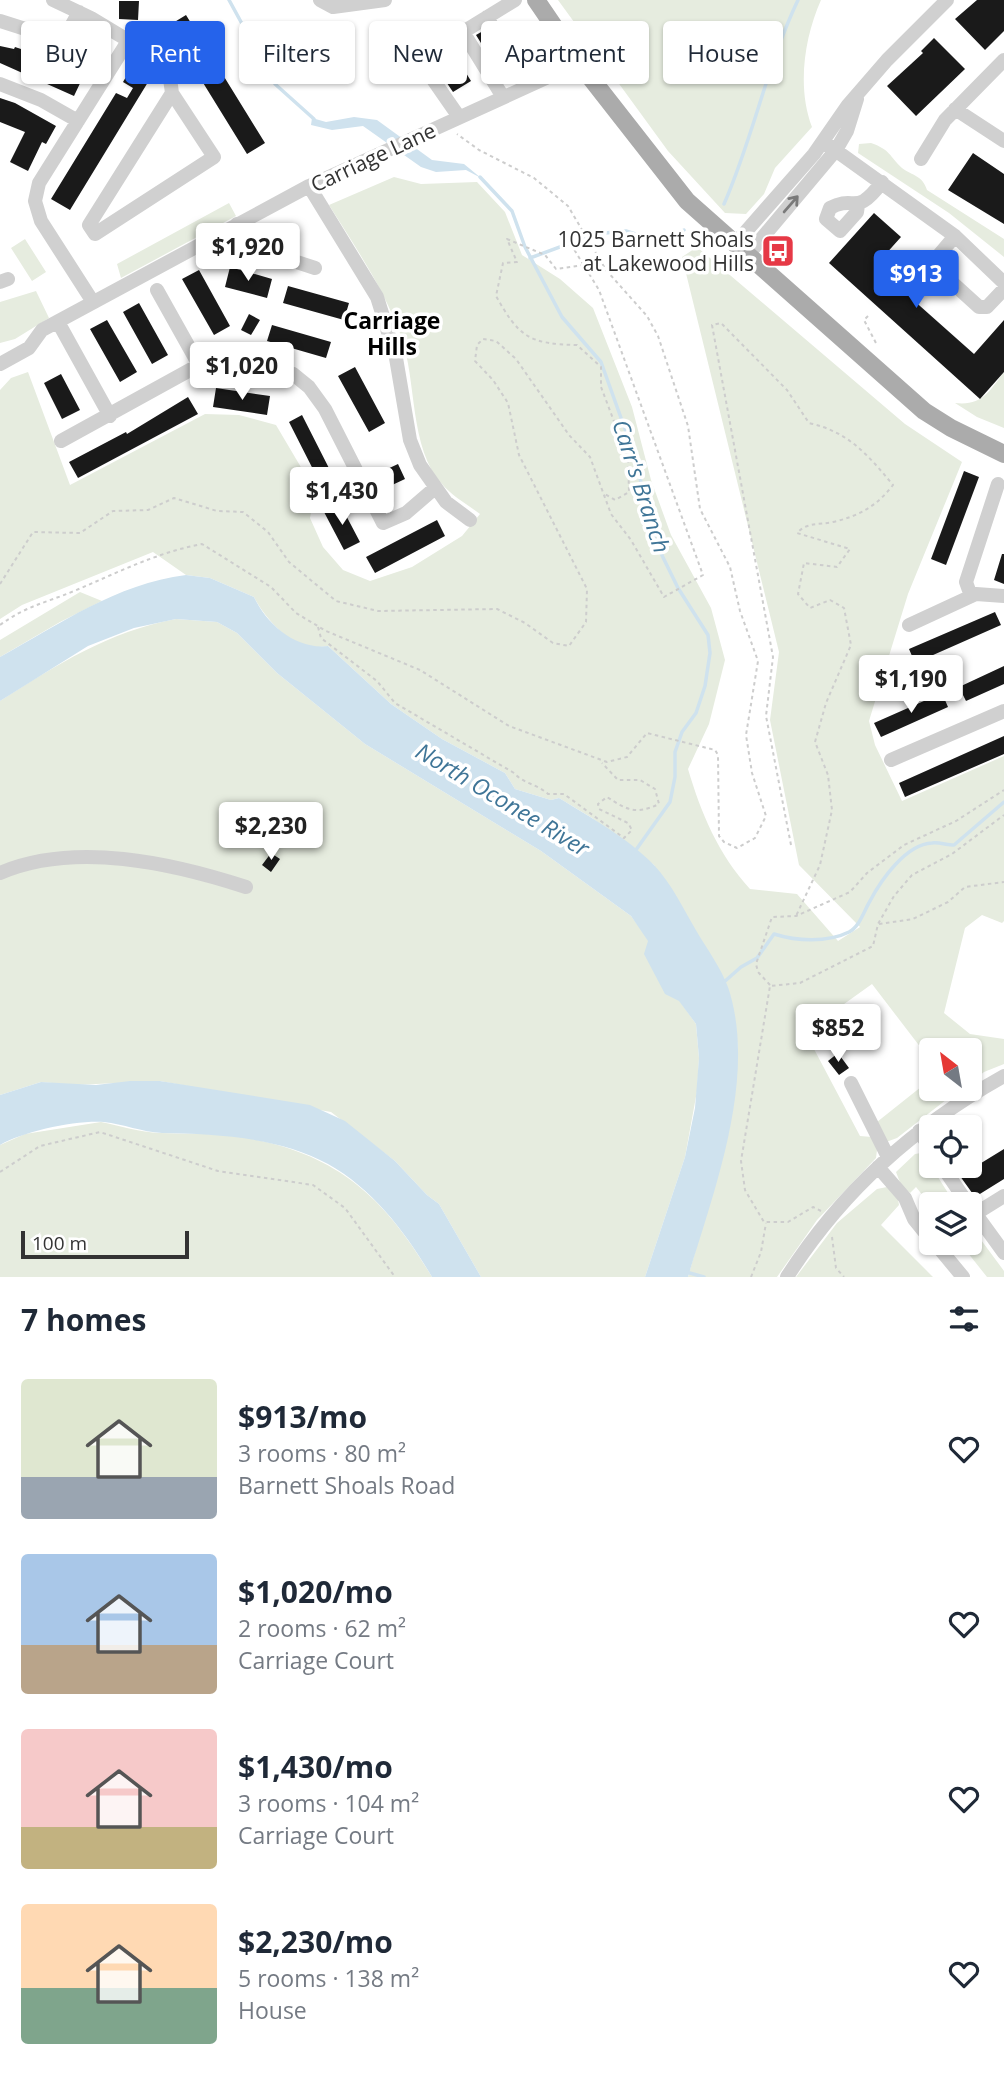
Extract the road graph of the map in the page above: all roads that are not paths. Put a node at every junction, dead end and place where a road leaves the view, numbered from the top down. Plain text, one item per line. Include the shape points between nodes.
1 (53, 0) edge
2 (320, 0) edge
3 (385, 0) edge
4 (515, 0) edge
5 (536, 0) edge
6 (947, 0) edge
7 (79, 12) junction
8 (487, 17) junction
9 (0, 20) edge
10 (489, 21) edge
11 (550, 21) edge
12 (467, 30) edge
13 (467, 38) edge
14 (125, 39) edge
15 (125, 46) edge
16 (1004, 60) edge
17 (481, 61) edge
18 (0, 84) edge
19 (170, 84) edge
20 (433, 84) edge
21 (495, 84) edge
22 (532, 84) edge
23 (595, 84) edge
24 (172, 93) junction
25 (503, 97) junction
26 (955, 109) junction
27 (454, 119) junction
28 (78, 121) junction
29 (1004, 141) edge
30 (830, 146) junction
31 (921, 159) dead end
32 (882, 182) junction
33 (309, 186) junction
34 (858, 205) dead end
35 (237, 224) junction
36 (955, 236) junction
37 (741, 251) junction
38 (315, 268) dead end
39 (1004, 283) edge
40 (1004, 289) edge
41 (157, 290) dead end
42 (93, 302) junction
43 (58, 321) junction
44 (0, 364) edge
45 (199, 365) junction
46 (110, 416) junction
47 (61, 441) dead end
48 (1004, 454) edge
49 (998, 484) dead end
50 (435, 488) junction
51 (470, 520) dead end
52 (971, 596) junction
53 (1004, 596) edge
54 (909, 625) dead end
55 (1004, 711) edge
56 (891, 760) dead end
57 (0, 873) edge
58 (246, 887) dead end
59 (1004, 1076) edge
60 (851, 1083) dead end
61 (944, 1115) edge
62 (919, 1131) edge
63 (883, 1162) junction
64 (1004, 1196) edge
65 (982, 1204) edge
66 (982, 1219) edge
67 (919, 1225) edge
68 (999, 1237) edge
69 (1004, 1253) edge
70 (944, 1255) edge
71 (787, 1277) edge
72 (963, 1277) edge

1 - 7 street
2 - 3 street via 332,7
4 - 8 street
5 - 11 main road
6 - 30 street via 857,97 847,131
7 - 9 street via 62,41
7 - 14 street
8 - 10 street
8 - 12 street
13 - 17 street
15 - 28 street
16 - 26 street
18 - 28 street
19 - 24 street
20 - 27 street
21 - 25 street
22 - 25 street, Carriage Lane
23 - 37 main road via 687,201
24 - 24 street via 89,225 95,234 214,157
25 - 27 street, Carriage Lane
26 - 29 street
26 - 31 street
27 - 33 street, Carriage Lane
28 - 42 street via 39,183 34,201 41,221
30 - 32 street
30 - 37 street
32 - 34 street via 869,200
32 - 36 street
33 - 35 street, Carriage Lane
33 - 50 street via 377,297 397,358 410,440
35 - 38 street via 251,247
35 - 42 street, Carriage Lane
36 - 39 street
36 - 40 street via 933,262 936,268 979,307 987,307
37 - 48 main road via 924,411
41 - 45 street
42 - 43 street, Carriage Lane
43 - 44 street, Carriage Lane via 42,330 29,348
43 - 46 street
45 - 46 street
45 - 50 street via 263,367 293,374 309,387 326,409 383,523 406,513
46 - 47 street
49 - 52 street via 966,582
50 - 51 street
52 - 53 street
52 - 54 street
55 - 56 street
57 - 58 street via 67,857 159,862
59 - 61 street
60 - 63 street
62 - 63 street
63 - 67 street
63 - 71 street via 832,1215
64 - 65 street
66 - 68 street
68 - 69 street
70 - 72 street

